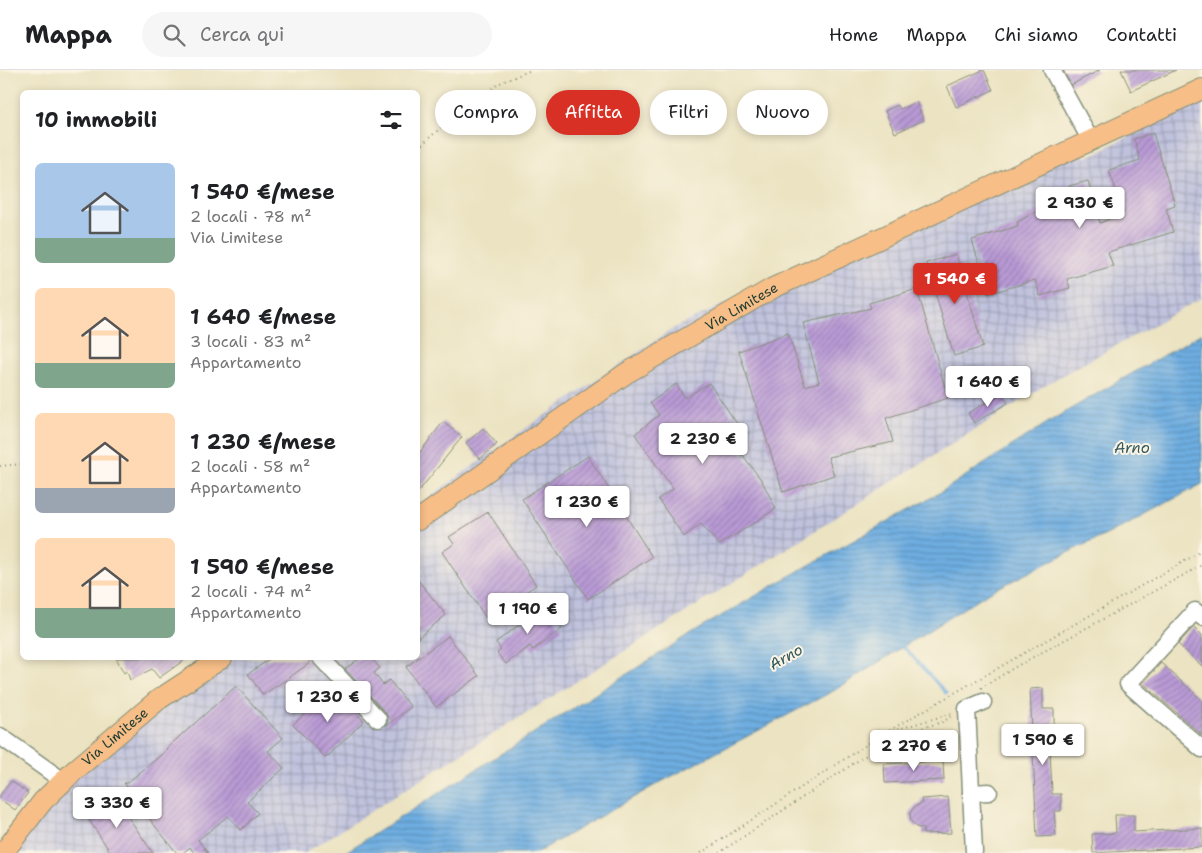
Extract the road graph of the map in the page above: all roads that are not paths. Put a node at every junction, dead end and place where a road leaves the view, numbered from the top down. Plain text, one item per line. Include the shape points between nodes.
1 (1052, 70) edge
2 (1202, 89) edge
3 (1092, 141) junction
4 (420, 519) edge
5 (1202, 617) edge
6 (219, 660) edge
7 (322, 660) edge
8 (983, 702) dead end
9 (378, 719) dead end
10 (0, 736) edge
11 (1202, 749) edge
12 (63, 781) junction
13 (989, 792) dead end
14 (971, 793) junction
15 (974, 852) edge
16 (3, 853) edge

1 - 3 street
2 - 3 main road, Via Limitese
3 - 4 main road, Via Limitese via 773,288 625,374
5 - 11 street via 1195,611 1128,684
6 - 12 main road, Via Limitese via 158,700
7 - 9 street
8 - 14 street via 967,708
10 - 12 street
12 - 16 main road, Via Limitese via 43,801
13 - 14 street
14 - 15 street

